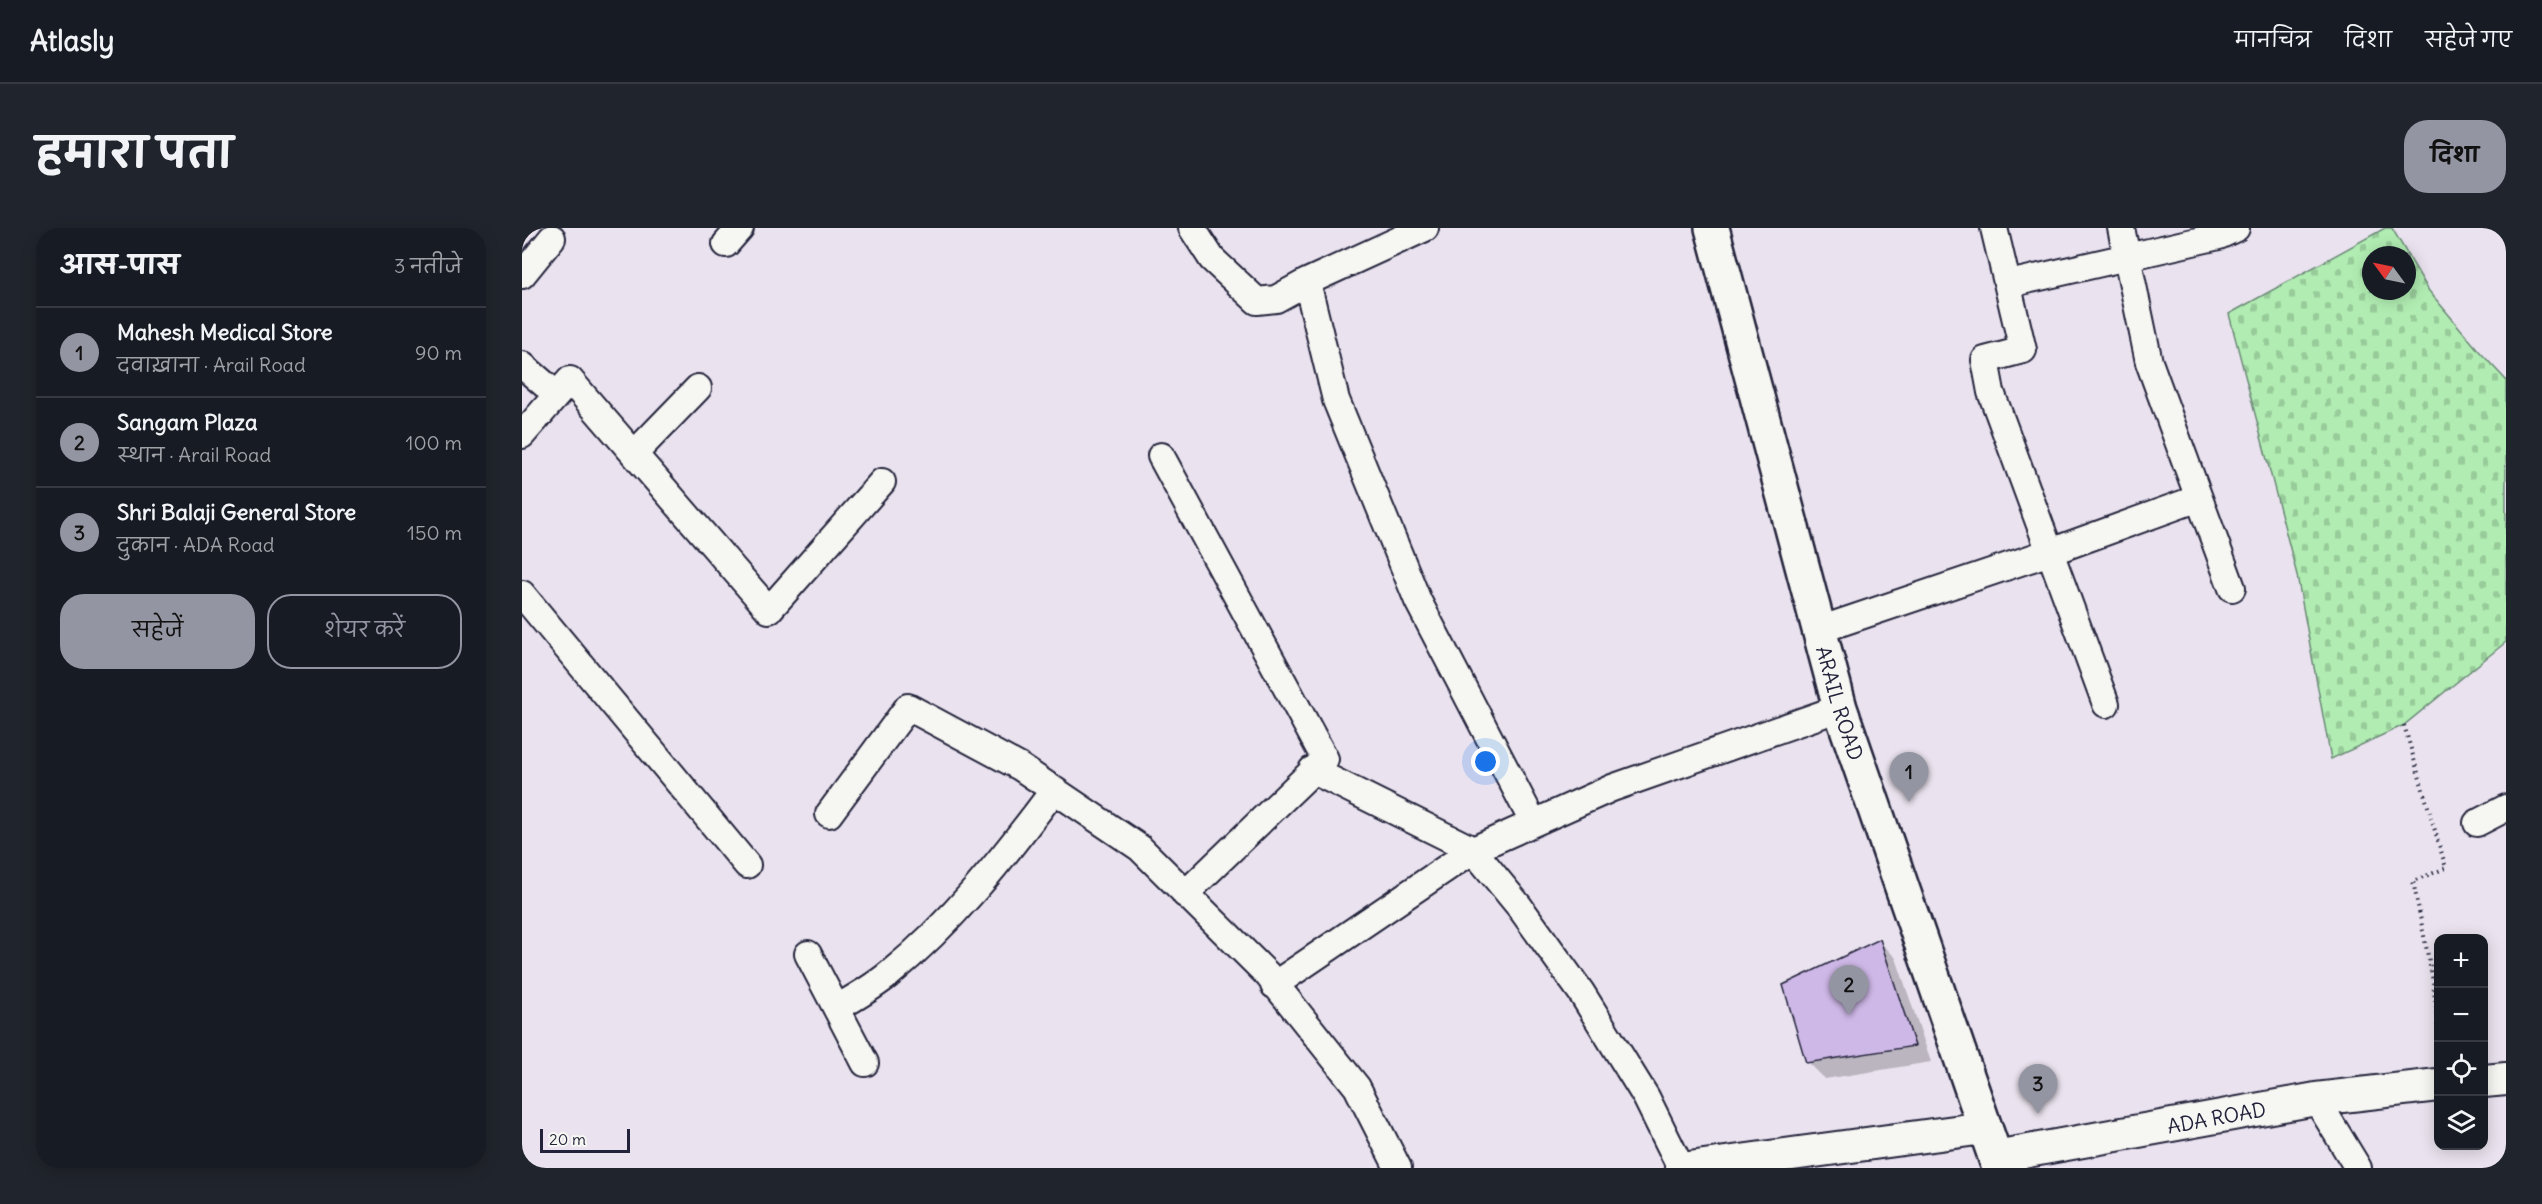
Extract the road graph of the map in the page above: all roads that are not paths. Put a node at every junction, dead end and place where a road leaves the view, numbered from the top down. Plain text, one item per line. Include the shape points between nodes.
1 (1192, 228) edge
2 (1425, 228) edge
3 (1712, 228) edge
4 (1994, 228) edge
5 (2121, 228) edge
6 (2236, 228) edge
7 (552, 238) dead end
8 (2128, 258) junction
9 (522, 275) edge
10 (1307, 282) junction
11 (2009, 284) junction
12 (522, 365) edge
13 (698, 388) dead end
14 (557, 395) junction
15 (522, 435) edge
16 (634, 454) junction
17 (1161, 456) dead end
18 (882, 482) dead end
19 (2199, 498) junction
20 (2050, 552) junction
21 (2232, 588) dead end
22 (522, 594) edge
23 (1820, 630) junction
24 (2106, 704) dead end
25 (1840, 708) junction
26 (1312, 770) junction
27 (1054, 790) junction
28 (2506, 808) edge
29 (829, 813) dead end
30 (1533, 822) junction
31 (2477, 823) dead end
32 (1473, 850) junction
33 (747, 865) dead end
34 (1185, 894) junction
35 (808, 954) dead end
36 (1274, 985) junction
37 (837, 1008) junction
38 (865, 1063) dead end
39 (2506, 1079) edge
40 (2488, 1081) edge
41 (2434, 1086) edge
42 (2316, 1099) junction
43 (1993, 1151) edge
44 (1398, 1168) edge
45 (1681, 1168) edge
46 (1689, 1168) edge
47 (2358, 1168) edge

1 - 10 street via 1212,260 1257,301 1276,299
2 - 10 street
3 - 23 main road, ARAIL ROAD
4 - 11 street
5 - 8 street
6 - 8 street via 2219,236
7 - 9 street
8 - 11 street
8 - 19 street via 2149,362
10 - 30 street via 1336,400 1418,601
11 - 20 street via 2023,350 1985,360 1991,392
12 - 14 street
13 - 16 street
14 - 15 street
14 - 16 street via 570,380
16 - 18 street via 769,610
17 - 26 street via 1325,759
19 - 20 street
19 - 21 street
20 - 23 street
20 - 24 street
22 - 33 street
23 - 25 main road, ARAIL ROAD
25 - 30 street via 1612,788
25 - 43 main road, ARAIL ROAD
26 - 32 street
26 - 34 street
27 - 29 street via 1020,767 908,707
27 - 34 street via 1140,848
27 - 37 street via 1007,853 944,925 886,977
28 - 31 street
30 - 32 street
32 - 36 street
32 - 45 street via 1581,992 1646,1097
34 - 36 street
35 - 37 street
36 - 44 street via 1357,1087
37 - 38 street
39 - 40 street
41 - 42 street, ADA ROAD
42 - 43 street, ADA ROAD
42 - 47 street
43 - 46 street, ADA ROAD

